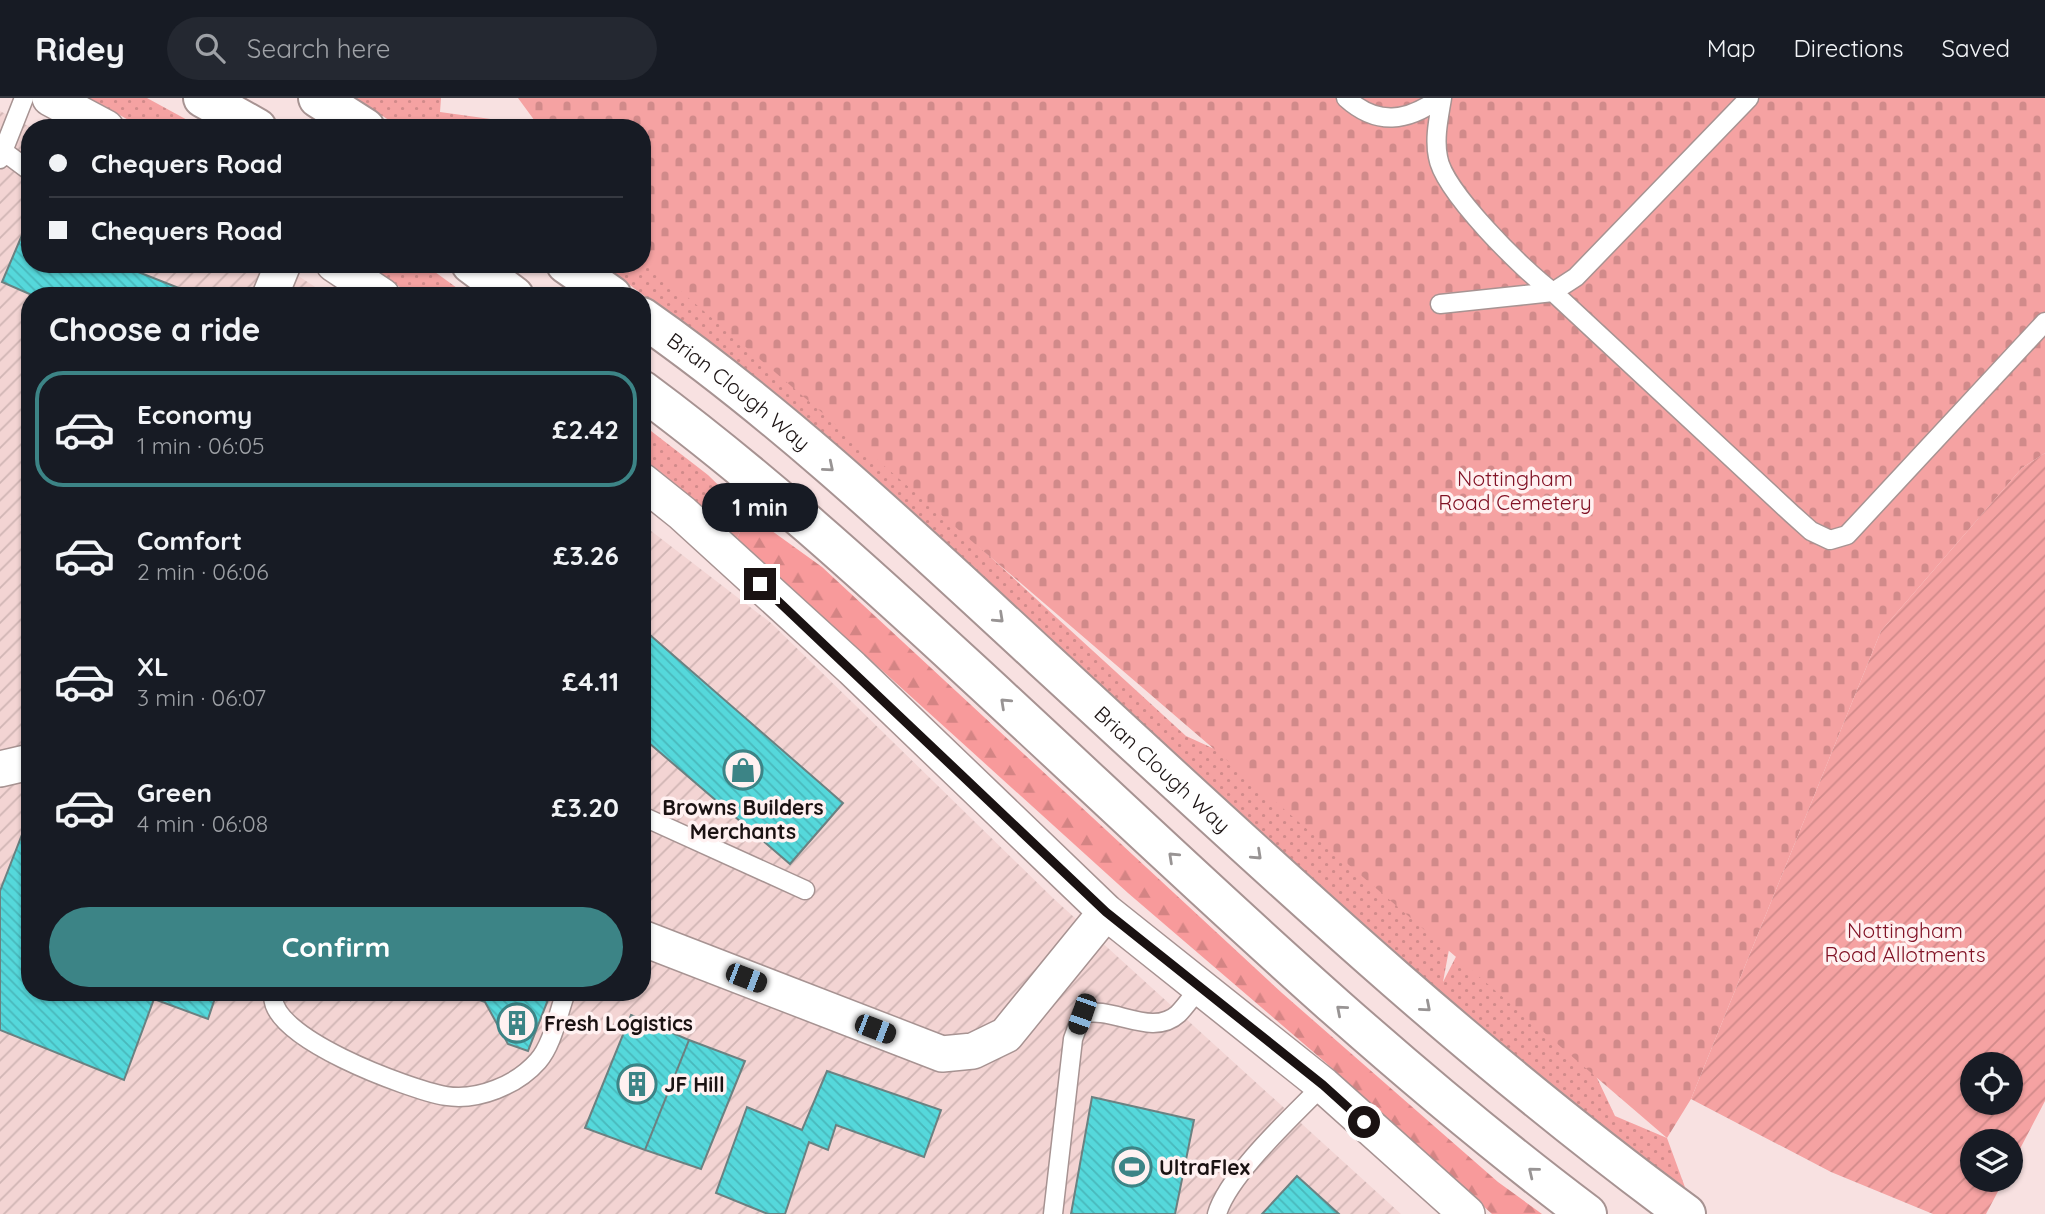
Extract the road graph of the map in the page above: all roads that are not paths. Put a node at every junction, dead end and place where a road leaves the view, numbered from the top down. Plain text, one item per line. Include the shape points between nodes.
1 (24, 98) edge
2 (50, 98) edge
3 (203, 98) edge
4 (318, 98) edge
5 (1346, 98) edge
6 (1441, 98) edge
7 (1749, 98) edge
8 (89, 119) edge
9 (241, 119) edge
10 (351, 119) edge
11 (1, 155) edge
12 (21, 166) edge
13 (348, 273) edge
14 (483, 273) edge
15 (579, 273) edge
16 (368, 287) edge
17 (502, 287) edge
18 (598, 287) edge
19 (1553, 292) junction
20 (1440, 304) dead end
21 (2045, 322) edge
22 (651, 323) edge
23 (651, 397) edge
24 (651, 488) edge
25 (21, 764) edge
26 (0, 769) edge
27 (651, 820) edge
28 (806, 890) dead end
29 (1106, 912) junction
30 (651, 941) edge
31 (1199, 988) junction
32 (274, 1001) edge
33 (563, 1001) edge
34 (1323, 1085) junction
35 (1053, 1214) edge
36 (1217, 1214) edge
37 (1467, 1214) edge
38 (1587, 1214) edge
39 (1686, 1214) edge

1 - 11 lane
2 - 8 street
3 - 9 highway
4 - 10 highway
5 - 6 lane via 1363,113 1393,118 1427,108
6 - 19 lane via 1437,133 1443,173 1495,239 1532,278
7 - 19 lane via 1576,277
11 - 12 lane
13 - 16 street
14 - 17 highway
15 - 18 highway
19 - 20 lane
19 - 21 lane via 1792,514 1830,540 1847,535
22 -> 39 highway, Brian Clough Way via 792,435 928,553 1438,1017 1567,1125
38 -> 23 highway via 1310,983 802,518
24 - 29 street via 842,659
25 - 26 street
27 - 28 lane
29 - 30 street via 1006,1035 972,1051 942,1054
29 - 31 street
31 - 34 street
31 - 35 lane via 1176,1016 1162,1022 1096,1010 1082,1014 1073,1039
32 - 33 lane via 275,1012 288,1026 369,1073 447,1097 492,1091 530,1069 547,1044
34 - 36 lane via 1242,1172 1221,1200
34 - 37 street

